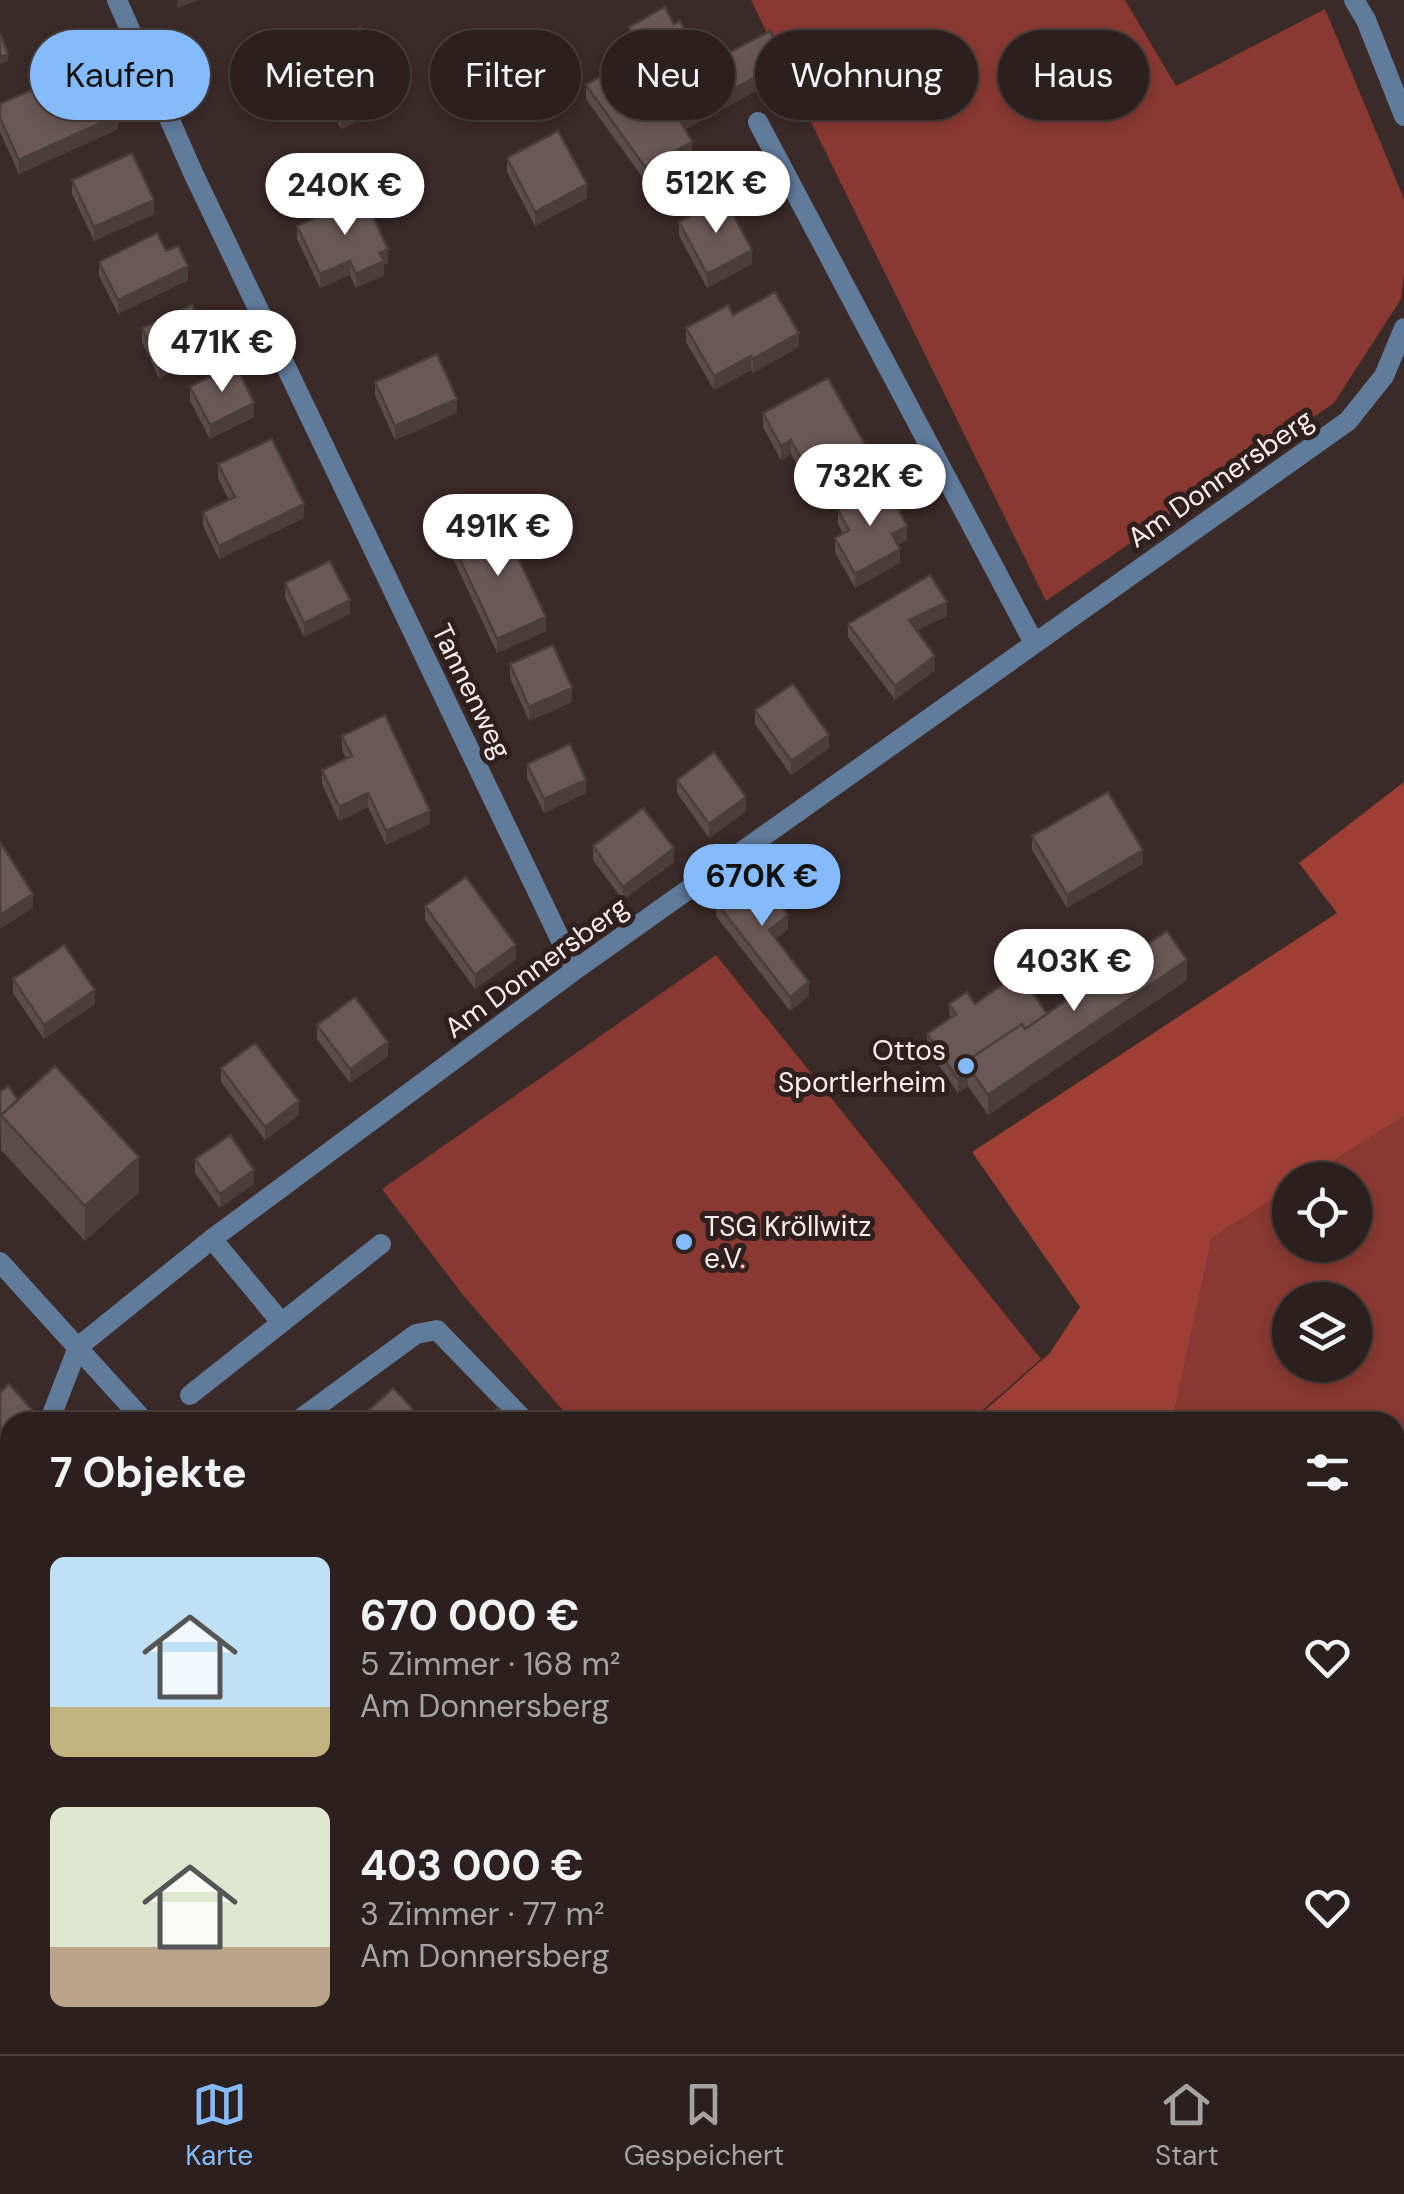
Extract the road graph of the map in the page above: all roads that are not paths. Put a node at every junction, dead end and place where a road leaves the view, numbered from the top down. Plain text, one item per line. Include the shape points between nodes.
1 (117, 0) edge
2 (1354, 0) edge
3 (1404, 116) edge
4 (758, 122) dead end
5 (1404, 328) edge
6 (1034, 643) junction
7 (575, 970) junction
8 (212, 1239) junction
9 (380, 1244) dead end
10 (0, 1262) edge
11 (281, 1322) junction
12 (78, 1348) junction
13 (190, 1395) dead end
14 (52, 1412) edge
15 (136, 1412) edge
16 (310, 1412) edge
17 (516, 1412) edge

1 - 7 street, Tannenweg via 202,192
2 - 3 street
4 - 6 street
5 - 6 street, Am Donnersberg via 1384,376 1348,420
6 - 7 street, Am Donnersberg
7 - 8 street, Am Donnersberg
8 - 11 street
8 - 12 street, Am Donnersberg
9 - 11 street
10 - 12 street
11 - 13 street
12 - 14 street
12 - 15 street
16 - 17 street via 416,1334 437,1330

